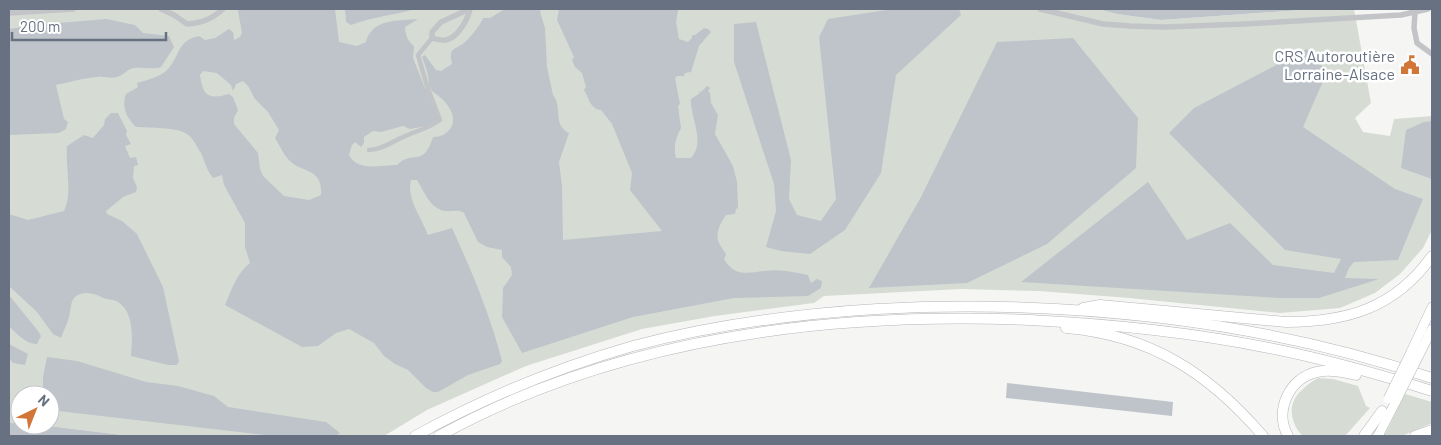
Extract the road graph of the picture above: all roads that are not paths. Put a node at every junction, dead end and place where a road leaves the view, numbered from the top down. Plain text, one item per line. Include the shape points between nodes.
1 (74, 9) edge
2 (161, 9) edge
3 (223, 9) edge
4 (469, 9) edge
5 (1040, 9) edge
6 (1428, 9) edge
7 (1416, 12) junction
8 (9, 13) edge
9 (432, 38) junction
10 (1432, 54) edge
11 (369, 150) dead end
12 (1432, 256) edge
13 (1432, 307) edge
14 (1075, 310) junction
15 (993, 319) junction
16 (1431, 332) edge
17 (1277, 336) junction
18 (1415, 353) junction
19 (1432, 371) edge
20 (1382, 375) junction
21 (1432, 378) edge
22 (1432, 391) edge
23 (1392, 400) junction
24 (1382, 411) junction
25 (1432, 430) edge
26 (415, 436) edge
27 (439, 436) edge
28 (1263, 436) edge
29 (1288, 436) edge
30 (1364, 436) edge
31 (1376, 436) edge
32 (1415, 436) edge

1 - 8 street
2 - 3 street via 187,24 201,23
4 - 9 street via 441,22 432,32
4 - 9 street via 464,22 449,39
5 - 7 street via 1103,24 1130,26 1254,23
6 - 7 street
7 - 10 street via 1414,28 1417,43
9 - 11 street via 418,55 440,120 428,129
12 - 14 highway via 1408,284 1381,302 1333,319 1286,322 1100,305
13 - 18 main road
14 - 17 highway via 1182,321
14 - 26 highway via 895,308 788,317 704,330 634,346 555,371 489,398
15 - 20 highway via 1080,322 1177,333 1268,348
15 - 27 highway via 828,325 722,339 636,358 578,376 503,405
15 - 28 highway via 1091,331 1156,350 1220,391
16 - 18 main road
17 - 19 highway via 1340,346
17 - 21 highway
18 - 23 main road, bridge
20 - 22 highway
20 - 29 highway via 1371,377 1324,370 1299,380 1283,407 1283,426
23 - 24 main road
23 - 31 main road
24 - 30 highway
24 - 31 main road
25 - 32 highway

